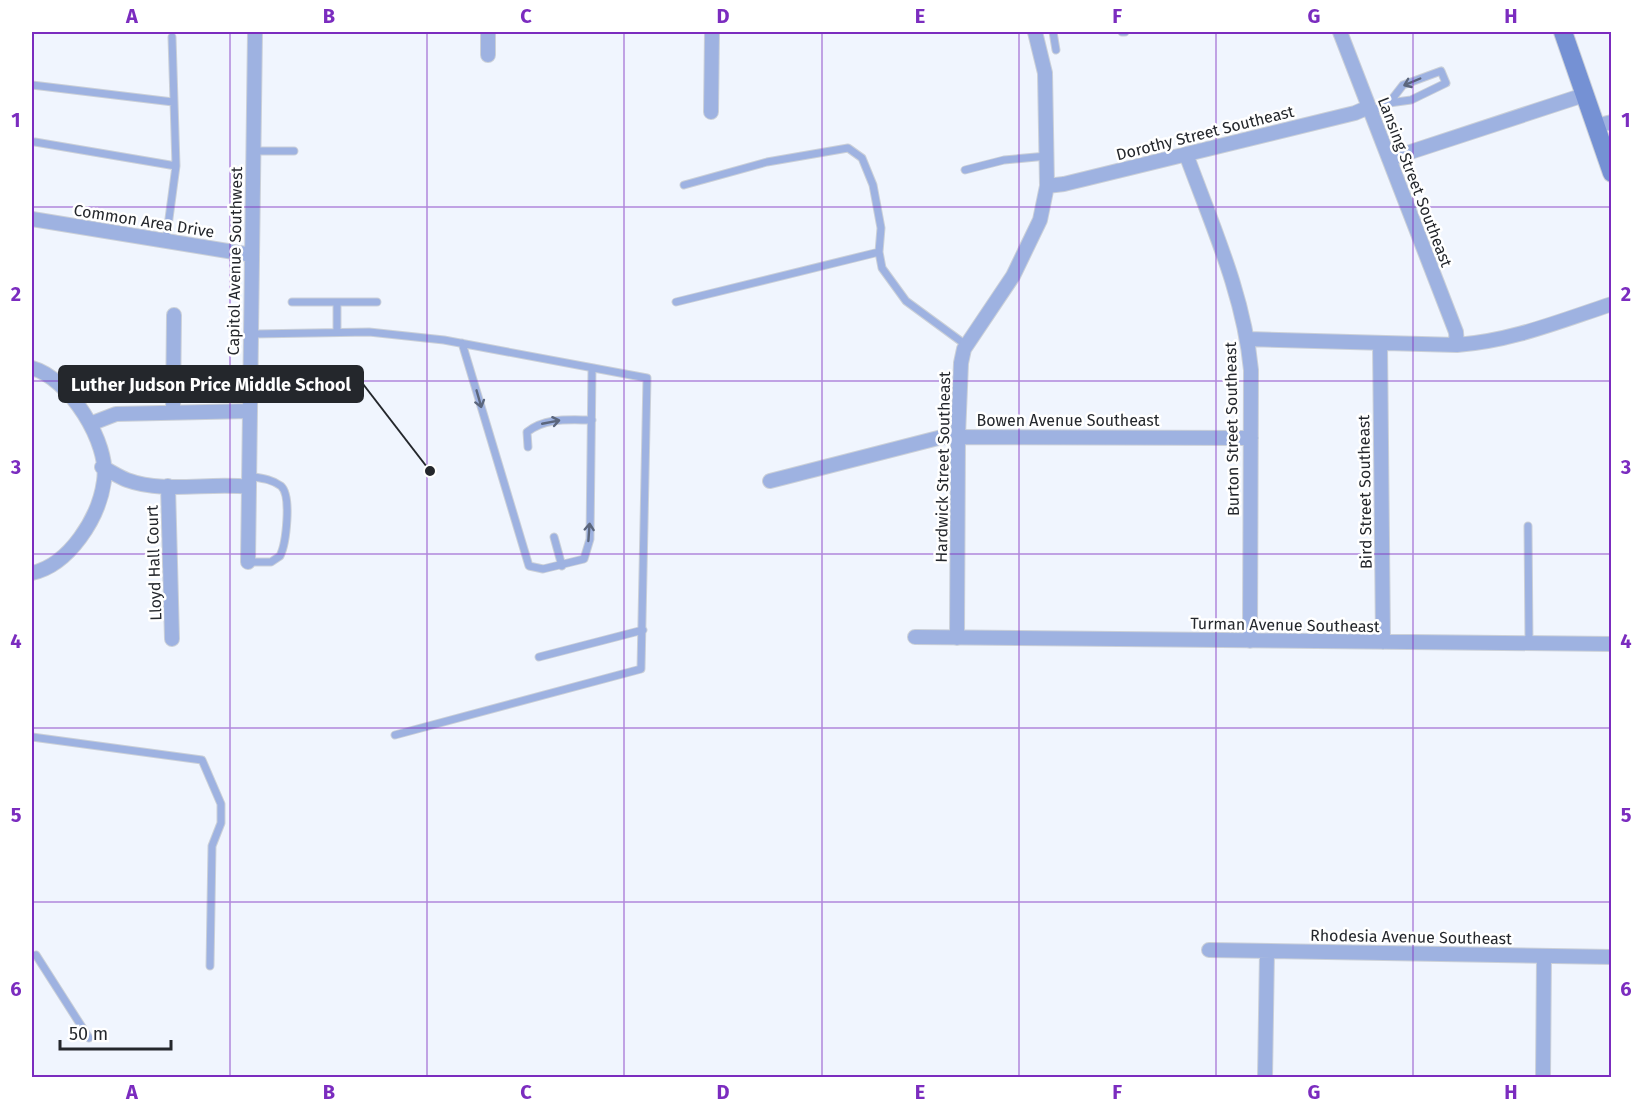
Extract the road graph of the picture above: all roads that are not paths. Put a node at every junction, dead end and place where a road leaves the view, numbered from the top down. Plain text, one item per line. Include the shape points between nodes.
1 (255, 32) edge
2 (488, 32) edge
3 (712, 32) edge
4 (1035, 32) edge
5 (1053, 32) edge
6 (1340, 32) edge
7 (1563, 32) edge
8 (172, 37) dead end
9 (1056, 50) dead end
10 (488, 55) dead end
11 (32, 85) edge
12 (1584, 95) junction
13 (173, 102) junction
14 (1389, 103) junction
15 (1370, 110) junction
16 (711, 112) dead end
17 (1603, 124) edge
18 (35, 142) dead end
19 (253, 151) junction
20 (294, 151) dead end
21 (1186, 154) junction
22 (1047, 156) junction
23 (1389, 159) junction
24 (176, 166) junction
25 (965, 170) dead end
26 (1611, 173) edge
27 (684, 185) dead end
28 (1047, 186) junction
29 (32, 219) edge
30 (166, 241) junction
31 (879, 252) junction
32 (252, 255) junction
33 (292, 302) dead end
34 (337, 302) junction
35 (377, 302) dead end
36 (676, 302) dead end
37 (1611, 304) edge
38 (174, 315) dead end
39 (337, 332) junction
40 (251, 334) junction
41 (1248, 339) junction
42 (462, 343) junction
43 (1380, 343) junction
44 (966, 345) junction
45 (1457, 345) junction
46 (32, 368) edge
47 (592, 368) junction
48 (172, 411) junction
49 (250, 411) junction
50 (592, 420) junction
51 (90, 424) junction
52 (958, 436) junction
53 (1251, 438) junction
54 (528, 447) dead end
55 (102, 466) junction
56 (249, 481) junction
57 (770, 481) dead end
58 (168, 486) junction
59 (1528, 526) dead end
60 (554, 537) dead end
61 (248, 562) joint
62 (562, 566) junction
63 (32, 573) edge
64 (643, 630) junction
65 (915, 637) dead end
66 (957, 638) junction
67 (172, 639) dead end
68 (1250, 641) junction
69 (1383, 642) junction
70 (1529, 644) junction
71 (1611, 644) edge
72 (539, 657) dead end
73 (395, 735) dead end
74 (32, 737) edge
75 (1209, 950) dead end
76 (1267, 951) junction
77 (36, 955) dead end
78 (1544, 956) junction
79 (1611, 957) edge
80 (210, 966) dead end
81 (89, 1038) dead end
82 (1265, 1077) edge
83 (1543, 1077) edge

1 - 19 street, Capitol Avenue Southwest
2 - 10 street
3 - 16 street
4 - 22 street, Hardwick Street Southeast via 1046,73
5 - 9 lane
6 - 15 street, Lansing Street Southeast
7 - 12 main road
8 - 13 lane
11 - 13 lane
12 - 17 main road
12 - 23 street
13 - 24 lane
14 -> 14 lane via 1410,100 1446,83 1441,70 1404,85
14 - 15 lane
15 - 21 street, Dorothy Street Southeast
15 - 23 street, Lansing Street Southeast
17 - 26 main road
18 - 24 lane
19 - 20 lane
19 - 32 street, Capitol Avenue Southwest
21 - 28 street, Dorothy Street Southeast
21 - 41 street, Burton Street Southeast via 1237,294
22 - 25 lane via 1004,160
22 - 28 street, Hardwick Street Southeast
23 - 45 street, Lansing Street Southeast via 1456,332
24 - 30 lane
27 - 31 lane via 767,162 848,148 862,158 873,185 881,228
28 - 44 street, Hardwick Street Southeast via 1040,220 1013,276
29 - 30 street, Common Area Drive
30 - 32 street, Common Area Drive
31 - 36 lane
31 - 44 lane via 882,268 906,302
32 - 40 street, Capitol Avenue Southwest
33 - 34 lane
34 - 35 lane
34 - 39 lane
37 - 45 street via 1515,337
38 - 48 street
39 - 40 lane
39 - 42 lane
40 - 49 street, Capitol Avenue Southwest
41 - 43 street
41 - 53 street, Burton Street Southeast
42 - 47 lane
42 -> 62 lane via 529,566
43 - 45 street
43 - 69 street, Bird Street Southeast
44 - 52 street, Hardwick Street Southeast via 961,363
46 - 51 street via 61,385
47 - 50 lane
47 - 64 lane via 647,378
48 - 49 street
48 - 51 street via 116,414
49 - 56 street, Capitol Avenue Southwest
54 -> 50 lane via 527,432 537,425 555,420
62 -> 50 lane via 584,559 590,538
51 - 55 street
52 - 53 street, Bowen Avenue Southeast
52 - 57 street, Bowen Avenue Southeast
52 - 66 street, Hardwick Street Southeast
53 - 68 street, Burton Street Southeast
55 - 58 street, Lloyd Hall Court via 128,480
55 - 63 street via 105,480 86,529 58,563
56 - 58 street, Lloyd Hall Court
56 - 61 street, Capitol Avenue Southwest
56 - 61 lane via 269,480 281,487 285,493 286,535 280,556 271,562
58 - 67 street, Lloyd Hall Court
59 - 70 lane
60 - 62 lane
64 - 72 lane
64 - 73 lane via 641,669
65 - 66 street, Turman Avenue Southeast
66 - 68 street, Turman Avenue Southeast
68 - 69 street, Turman Avenue Southeast
69 - 70 street, Turman Avenue Southeast
70 - 71 street, Turman Avenue Southeast
74 - 80 lane via 202,760 221,804 220,823 212,846
75 - 76 street, Rhodesia Avenue Southeast
76 - 78 street, Rhodesia Avenue Southeast
76 - 82 street
77 - 81 lane
78 - 79 street, Rhodesia Avenue Southeast
78 - 83 street

